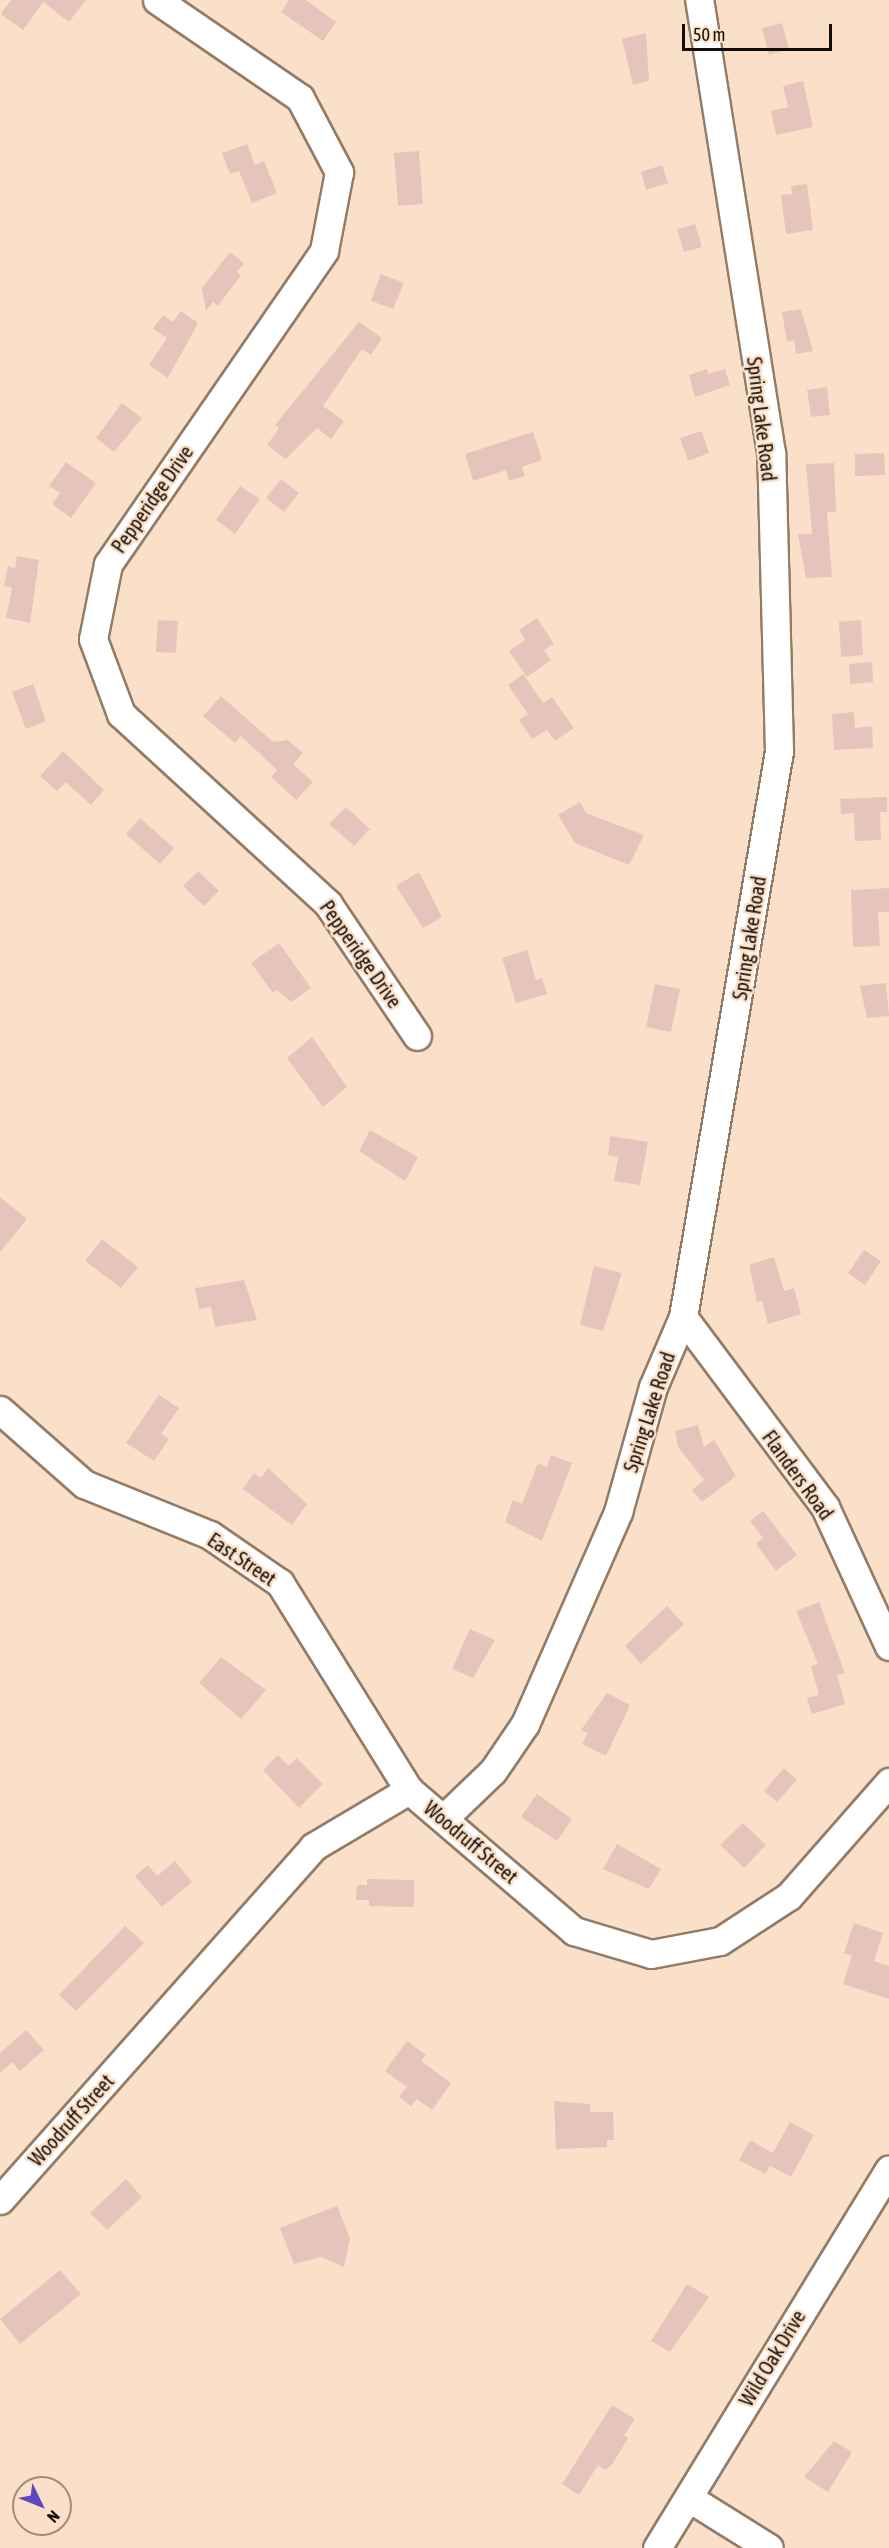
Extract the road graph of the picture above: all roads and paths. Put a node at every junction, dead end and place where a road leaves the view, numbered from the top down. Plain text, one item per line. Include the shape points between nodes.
1 (157, 0) edge
2 (699, 0) edge
3 (417, 1036) dead end
4 (683, 1317) junction
5 (0, 1410) edge
6 (889, 1646) edge
7 (889, 1782) edge
8 (409, 1790) junction
9 (445, 1817) junction
10 (889, 2170) edge
11 (0, 2200) edge
12 (688, 2498) junction
13 (657, 2548) edge
14 (769, 2548) edge

1 - 3 street, Pepperidge Drive via 300,98 339,172 324,251 108,564 93,639 121,714 328,904
2 - 4 street, Spring Lake Road via 771,453 778,751
4 - 6 street, Flanders Road via 825,1507
4 - 9 street, Spring Lake Road via 653,1387 618,1512 525,1724 493,1771
5 - 8 street, East Street via 84,1484 210,1535 280,1583
7 - 9 street, Woodruff Street via 789,1896 720,1941 651,1954 574,1930
8 - 9 street, Woodruff Street
8 - 11 street, Woodruff Street via 313,1847
10 - 12 street, Wild Oak Drive via 851,2223
12 - 13 street, Wild Oak Drive
12 - 14 street

